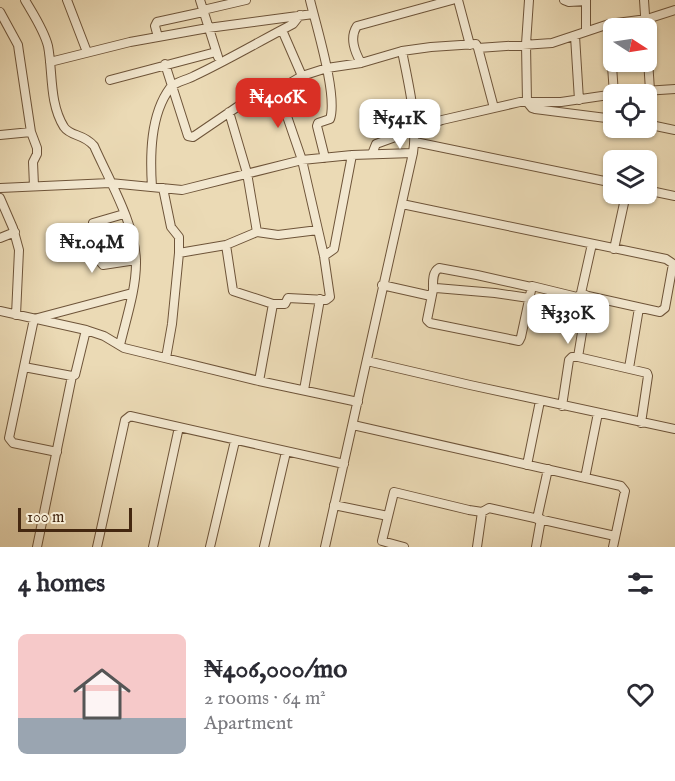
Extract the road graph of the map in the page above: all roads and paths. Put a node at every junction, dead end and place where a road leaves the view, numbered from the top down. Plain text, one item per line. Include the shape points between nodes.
1 (26, 0) edge
2 (67, 0) edge
3 (200, 0) edge
4 (246, 0) edge
5 (310, 0) edge
6 (458, 0) edge
7 (529, 0) edge
8 (564, 0) edge
9 (644, 0) edge
10 (447, 1) edge
11 (586, 1) edge
12 (675, 10) edge
13 (203, 11) junction
14 (0, 12) edge
15 (313, 14) junction
16 (300, 15) junction
17 (647, 18) edge
18 (650, 18) edge
19 (603, 26) edge
20 (208, 28) junction
21 (282, 30) junction
22 (586, 31) junction
23 (575, 36) junction
24 (158, 37) junction
25 (526, 44) junction
26 (474, 46) junction
27 (402, 51) junction
28 (87, 52) junction
29 (216, 52) junction
30 (50, 62) junction
31 (220, 63) junction
32 (361, 63) junction
33 (165, 64) junction
34 (327, 68) junction
35 (302, 76) junction
36 (110, 80) dead end
37 (171, 86) junction
38 (278, 90) junction
39 (657, 90) edge
40 (675, 90) edge
41 (603, 96) edge
42 (579, 100) junction
43 (526, 102) junction
44 (494, 108) junction
45 (229, 112) junction
46 (603, 117) edge
47 (657, 126) edge
48 (675, 130) edge
49 (414, 131) junction
50 (31, 132) junction
51 (0, 135) edge
52 (415, 142) junction
53 (413, 153) junction
54 (372, 154) junction
55 (352, 155) junction
56 (326, 158) junction
57 (302, 160) junction
58 (247, 173) junction
59 (603, 181) edge
60 (111, 183) junction
61 (34, 186) junction
62 (0, 188) edge
63 (152, 188) junction
64 (163, 189) junction
65 (657, 192) edge
66 (675, 196) edge
67 (0, 198) edge
68 (402, 204) junction
69 (624, 204) edge
70 (124, 214) junction
71 (318, 230) junction
72 (15, 232) junction
73 (257, 232) junction
74 (0, 238) edge
75 (592, 244) junction
76 (226, 245) junction
77 (614, 249) junction
78 (179, 253) junction
79 (324, 256) junction
80 (136, 260) junction
81 (674, 264) edge
82 (382, 285) junction
83 (531, 287) junction
84 (132, 293) junction
85 (432, 293) junction
86 (585, 295) junction
87 (529, 298) junction
88 (320, 300) junction
89 (671, 303) edge
90 (273, 304) junction
91 (639, 308) junction
92 (0, 311) edge
93 (16, 315) junction
94 (34, 319) junction
95 (86, 330) junction
96 (120, 345) junction
97 (578, 357) junction
98 (166, 358) junction
99 (367, 361) junction
100 (24, 367) junction
101 (628, 368) junction
102 (72, 376) junction
103 (259, 381) junction
104 (304, 390) junction
105 (540, 401) junction
106 (358, 402) junction
107 (562, 406) junction
108 (598, 414) junction
109 (641, 423) junction
110 (353, 425) junction
111 (178, 428) junction
112 (675, 429) edge
113 (235, 441) junction
114 (57, 452) junction
115 (286, 452) junction
116 (344, 464) junction
117 (527, 465) junction
118 (548, 469) junction
119 (585, 478) junction
120 (334, 505) junction
121 (482, 512) junction
122 (388, 516) junction
123 (539, 519) junction
124 (615, 536) junction
125 (37, 547) edge
126 (97, 547) edge
127 (153, 547) edge
128 (210, 547) edge
129 (264, 547) edge
130 (325, 547) edge
131 (404, 547) edge
132 (477, 547) edge
133 (536, 547) edge
134 (613, 547) edge

1 - 30 street via 47,43
2 - 28 street
3 - 13 street
4 - 13 street
5 - 15 street
6 - 26 street
7 - 25 street
8 - 11 street
9 - 17 street
10 - 32 street via 357,26 352,36
11 - 22 street
12 - 18 street
13 - 20 street
13 - 24 street via 157,22
14 - 50 street via 18,45
15 - 16 street
15 - 34 street
16 - 20 street
16 - 21 street
19 - 22 street
20 - 24 street
20 - 29 street
21 - 31 street
21 - 35 street
22 - 23 street
23 - 25 street via 552,43
23 - 42 street
24 - 28 street
25 - 26 street
25 - 43 street
26 - 27 street
26 - 44 street
27 - 32 street
27 - 49 street
28 - 30 street
29 - 31 street
29 - 33 street
30 - 60 street via 58,115 64,127 88,138
31 - 37 street
32 - 34 street
33 - 36 street
33 - 37 street
34 - 35 street
34 - 56 street via 332,116 317,126
35 - 38 street
37 - 45 street via 190,137
37 - 63 street via 156,122 151,154
38 - 45 street
38 - 57 street
39 - 40 street
41 - 42 street
42 - 43 street
43 - 44 street
43 - 46 street via 535,109
44 - 49 street
45 - 58 street
47 - 48 street
49 - 52 street
49 - 54 street via 376,144
50 - 51 street
50 - 61 street via 38,153 33,162
52 - 53 street
52 - 59 street
53 - 54 street
53 - 68 street
54 - 55 street
55 - 56 street
55 - 79 street via 334,249
56 - 57 street
57 - 58 street
57 - 71 street
58 - 64 street via 182,190
58 - 73 street
60 - 61 street
60 - 63 street
60 - 70 street
61 - 62 street
63 - 64 street
64 - 78 street
65 - 66 street
67 - 72 street
68 - 75 street
68 - 82 street
69 - 77 street
70 - 80 street
70 - 80 street via 93,223 99,260 103,265
71 - 73 street
71 - 79 street
72 - 74 street
72 - 93 street via 19,250
73 - 76 street
75 - 77 street
75 - 86 street
76 - 78 street
76 - 90 street via 232,291
77 - 81 street
78 - 98 street
79 - 88 street via 330,297
80 - 84 street
81 - 89 street
82 - 85 street
82 - 99 street
83 - 85 street via 439,268
83 - 86 street via 577,297
83 - 87 street
84 - 94 street
84 - 96 street
85 - 87 street via 436,288
85 - 87 street via 428,322 516,341 521,337
86 - 91 street
86 - 97 street
88 - 90 street via 288,298 285,304
88 - 104 street
89 - 91 street via 660,312
90 - 103 street
91 - 101 street
92 - 93 street
93 - 94 street
94 - 95 street
94 - 100 street
95 - 96 street
95 - 102 street via 78,370
96 - 98 street
97 - 101 street
97 - 107 street via 569,360
98 - 103 street
99 - 105 street
99 - 106 street
100 - 102 street
100 - 114 street via 9,438 13,443
101 - 109 street via 648,376
102 - 114 street
103 - 104 street
104 - 106 street
105 - 107 street
105 - 117 street
106 - 110 street
107 - 108 street
108 - 109 street
108 - 119 street
109 - 112 street
110 - 116 street
110 - 117 street
111 - 113 street
111 - 126 street via 130,416 125,420
111 - 127 street
113 - 115 street
113 - 128 street
114 - 125 street
115 - 116 street
115 - 129 street
116 - 120 street
117 - 118 street
118 - 119 street
118 - 123 street
119 - 124 street via 624,488
120 - 122 street
120 - 130 street
121 - 122 street via 394,492
121 - 123 street via 489,508
121 - 132 street
122 - 131 street via 382,541
123 - 124 street
123 - 133 street
124 - 134 street

